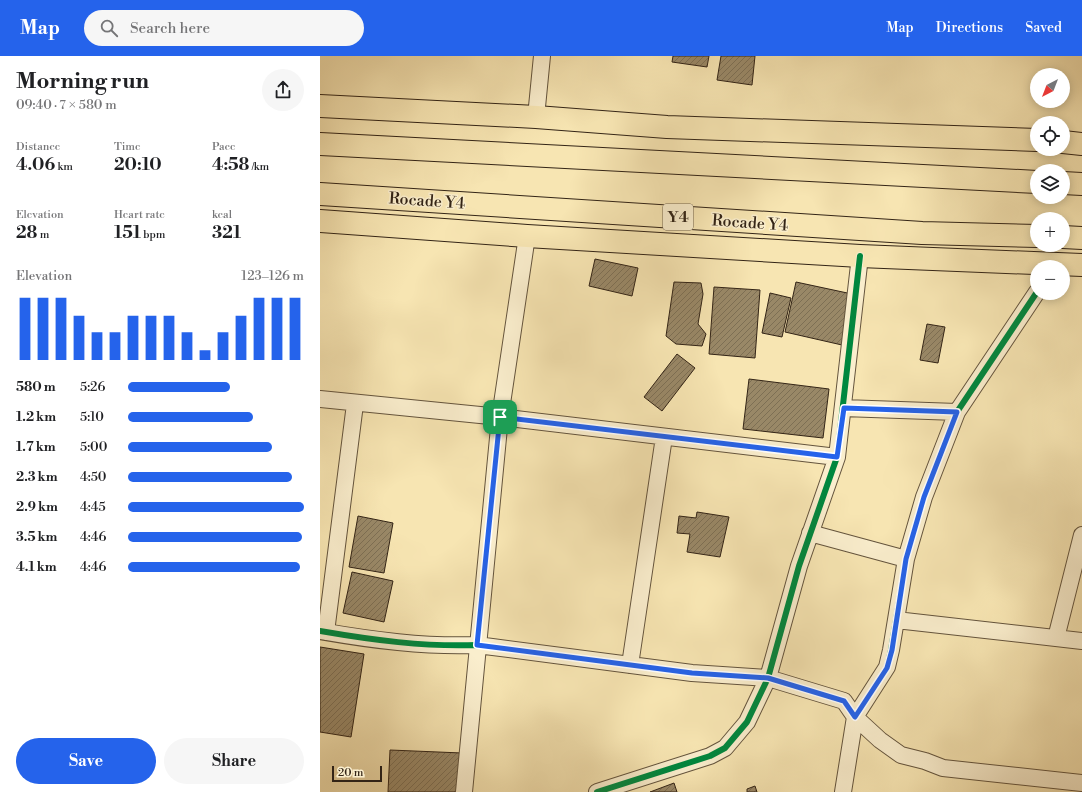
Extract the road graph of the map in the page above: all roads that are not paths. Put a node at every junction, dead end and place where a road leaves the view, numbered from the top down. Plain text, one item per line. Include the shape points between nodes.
1 (542, 56) edge
2 (320, 106) edge
3 (536, 117) junction
4 (1030, 140) edge
5 (1070, 143) edge
6 (320, 144) edge
7 (1082, 144) edge
8 (1030, 182) edge
9 (1070, 183) edge
10 (1082, 184) edge
11 (320, 194) edge
12 (320, 221) edge
13 (527, 236) junction
14 (1030, 236) edge
15 (1070, 237) edge
16 (1082, 238) edge
17 (860, 256) junction
18 (1030, 264) edge
19 (1070, 265) edge
20 (1082, 265) edge
21 (1032, 300) edge
22 (320, 399) edge
23 (354, 404) junction
24 (844, 408) junction
25 (957, 412) junction
26 (500, 417) junction
27 (664, 436) junction
28 (837, 457) junction
29 (810, 533) junction
30 (1082, 535) edge
31 (906, 559) junction
32 (896, 620) junction
33 (323, 632) edge
34 (1056, 638) junction
35 (1082, 641) edge
36 (477, 645) junction
37 (630, 666) junction
38 (768, 678) junction
39 (855, 717) junction
40 (1082, 783) edge
41 (464, 792) edge
42 (597, 792) edge
43 (843, 792) edge

1 - 3 street
2 - 3 highway
3 - 4 highway via 667,126
5 - 7 highway
6 - 8 highway
9 - 10 highway
11 - 14 highway, Rocade Y4 / Y4 via 922,233
12 - 13 highway
13 - 17 highway
13 - 26 street
15 - 16 highway
17 - 18 highway
17 - 24 street
19 - 20 highway
21 - 25 street
22 - 23 street
23 - 26 street
23 - 33 street
24 - 25 street
24 - 28 street
25 - 31 street via 924,497
26 - 27 street
26 - 36 street
27 - 28 street
27 - 37 street
28 - 29 street
29 - 31 street
29 - 38 street
30 - 34 street
31 - 32 street
32 - 34 street
32 - 39 street via 887,668
33 - 36 street via 416,644
34 - 35 street
36 - 37 street
36 - 41 street
37 - 38 street
38 - 39 street via 844,701
38 - 42 street via 747,722 725,748 710,756
39 - 40 street via 901,755 943,768
39 - 43 street

